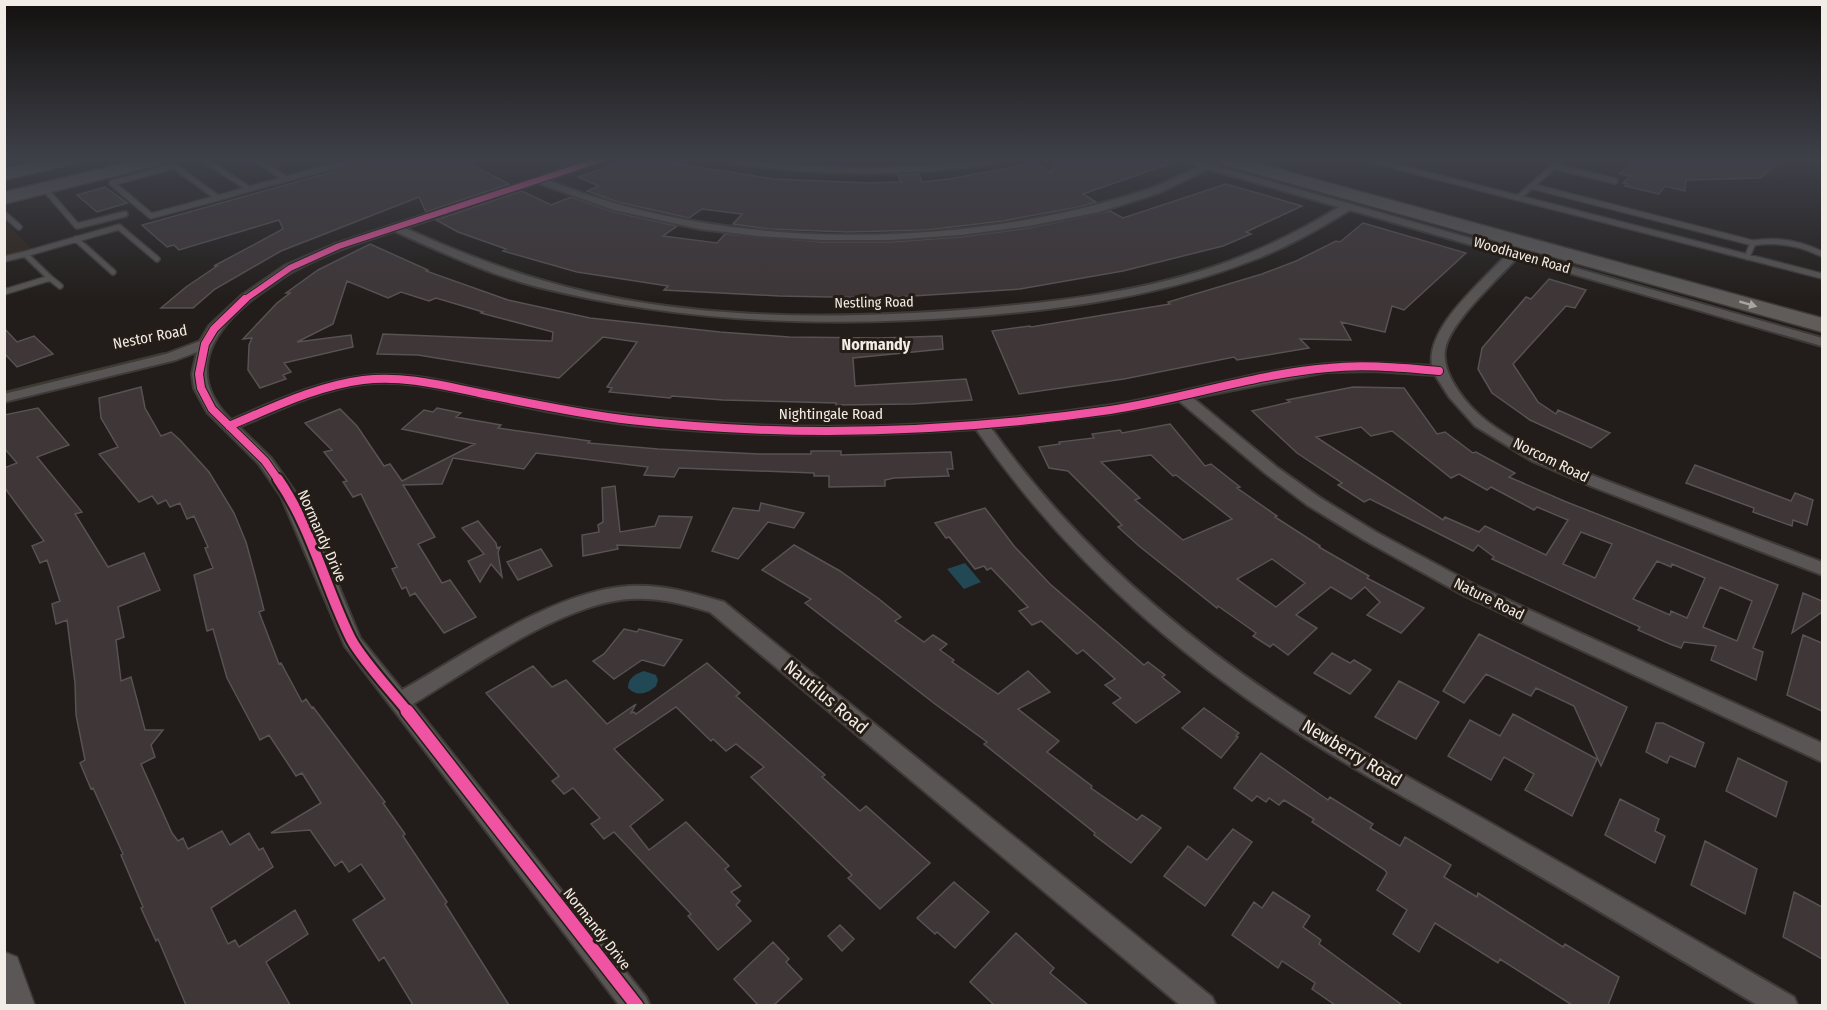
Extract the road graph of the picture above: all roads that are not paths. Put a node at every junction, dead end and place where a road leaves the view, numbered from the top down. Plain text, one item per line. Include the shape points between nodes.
1 (61, 207) edge
2 (141, 207) edge
3 (184, 207) edge
4 (455, 207) edge
5 (615, 207) edge
6 (1099, 207) edge
7 (1347, 207) edge
8 (1353, 207) edge
9 (1383, 207) edge
10 (1445, 207) edge
11 (1553, 207) edge
12 (1613, 207) edge
13 (125, 213) dead end
14 (4, 214) edge
15 (19, 227) dead end
16 (394, 227) junction
17 (76, 239) junction
18 (1753, 243) junction
19 (1515, 253) junction
20 (25, 254) junction
21 (1822, 254) edge
22 (1747, 257) junction
23 (4, 259) edge
24 (157, 259) dead end
25 (112, 272) dead end
26 (1822, 276) edge
27 (50, 278) junction
28 (60, 286) dead end
29 (4, 292) edge
30 (1822, 309) edge
31 (1822, 325) edge
32 (1822, 342) edge
33 (205, 344) junction
34 (1439, 371) junction
35 (4, 387) edge
36 (4, 398) edge
37 (1184, 398) junction
38 (980, 424) junction
39 (229, 426) junction
40 (1822, 569) edge
41 (400, 701) junction
42 (1822, 753) edge
43 (4, 970) edge
44 (16, 1005) edge
45 (637, 1005) edge
46 (1203, 1005) edge
47 (1785, 1005) edge

1 - 13 lane via 77,226
2 - 3 lane via 151,216
4 - 16 street, Normandy Drive
5 - 6 street via 700,226 766,233 875,236 973,230
7 - 16 street, Nestling Road via 1298,238 1242,261 1118,294 1048,306 877,318 732,314 597,297 471,263
8 - 19 street, Woodhaven Road
9 -> 31 highway, Woodhaven Road
10 - 30 highway, Woodhaven Road
11 - 22 lane
12 - 18 lane
14 - 15 lane
16 - 33 street, Normandy Drive via 312,257 263,285 228,314
17 - 20 lane
17 - 24 lane via 119,227
17 - 25 lane
18 - 21 lane via 1780,241
18 - 22 lane
19 - 32 street, Woodhaven Road
19 - 34 street via 1447,327 1436,356
20 - 23 lane
20 - 27 lane
22 - 26 lane
27 - 28 lane
27 - 29 lane
33 - 35 street, Nestor Road via 170,347
33 - 36 street, Nestor Road via 171,357
33 - 39 street, Normandy Drive via 200,362 201,388 212,409
34 - 37 street, Nightingale Road via 1348,367 1310,370
34 - 40 street, Norcom Road via 1479,422 1529,453
37 - 38 street, Nightingale Road via 1062,417
37 - 42 street, Nature Road via 1272,471 1370,536 1471,591
38 - 39 street, Nightingale Road via 856,430 708,426 629,419 387,379 319,389
38 - 47 street, Newberry Road via 1054,522 1198,652 1326,740
39 - 41 street, Normandy Drive via 265,461 289,495 352,640
41 - 45 street, Normandy Drive
41 - 46 street, Nautilus Road via 551,614 593,598 661,592 717,607
43 - 44 street

